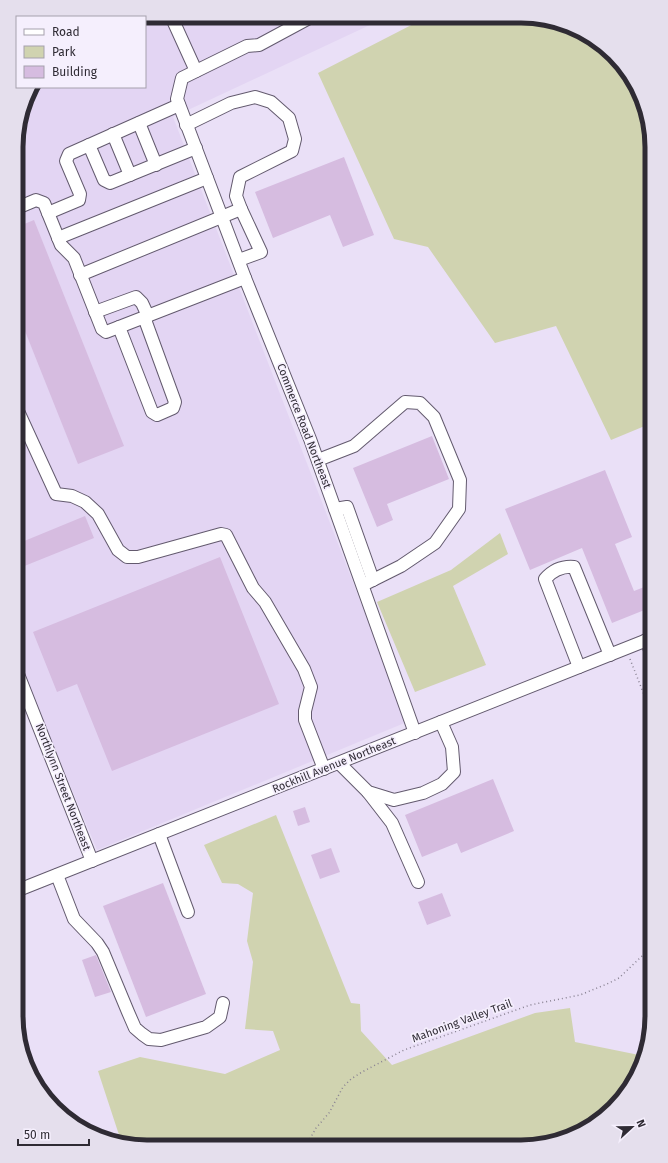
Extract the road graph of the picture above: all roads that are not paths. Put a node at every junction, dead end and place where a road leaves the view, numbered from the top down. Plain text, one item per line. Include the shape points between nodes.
1 (174, 23) edge
2 (300, 23) edge
3 (196, 71) junction
4 (179, 105) junction
5 (139, 123) junction
6 (186, 124) junction
7 (113, 134) junction
8 (89, 145) junction
9 (196, 148) junction
10 (156, 165) junction
11 (130, 175) junction
12 (207, 178) junction
13 (23, 205) edge
14 (241, 209) junction
15 (48, 213) junction
16 (222, 217) junction
17 (58, 238) junction
18 (239, 260) junction
19 (80, 275) junction
20 (245, 278) junction
21 (95, 312) junction
22 (146, 317) junction
23 (119, 327) junction
24 (23, 422) edge
25 (318, 460) junction
26 (368, 583) junction
27 (645, 640) edge
28 (610, 655) junction
29 (579, 667) junction
30 (23, 687) edge
31 (441, 722) junction
32 (415, 733) junction
33 (339, 763) junction
34 (324, 769) junction
35 (368, 792) junction
36 (158, 834) junction
37 (92, 861) junction
38 (56, 875) junction
39 (418, 882) dead end
40 (23, 888) edge
41 (188, 912) dead end
42 (223, 1003) dead end

1 - 3 street
2 - 3 street via 259,46 248,46
3 - 4 street via 182,78
4 - 5 street
4 - 6 street, Commerce Road Northeast
5 - 7 street
5 - 10 street
6 - 9 street, Commerce Road Northeast
6 - 14 street via 231,103 255,97 271,102 289,118 295,139 292,151 240,177 236,196
7 - 8 street
7 - 11 street
8 - 11 street via 104,180 110,183
8 - 15 street via 68,154 66,161 80,194 79,200
9 - 10 street
9 - 12 street, Commerce Road Northeast
10 - 11 street
12 - 16 street, Commerce Road Northeast
12 - 17 street
13 - 15 street via 36,200 44,202
14 - 16 street
14 - 18 street via 261,252
15 - 17 street
16 - 18 street, Commerce Road Northeast
16 - 19 street
17 - 19 street via 61,245 74,258
18 - 20 street, Commerce Road Northeast
19 - 21 street
20 - 22 street
20 - 25 street, Commerce Road Northeast
21 - 22 street via 136,297 142,303
21 - 23 street via 102,329 106,332
22 - 23 street
22 - 23 street via 175,402 174,408 157,415 152,412
24 - 34 street via 56,494 72,496 86,502 98,514 127,557 138,557 221,534 226,535 253,588 268,608 304,669 311,687 305,720
25 - 26 street, Commerce Road Northeast via 335,509
25 - 26 street via 354,446 405,402 420,404 434,417 460,480 458,509 435,543 401,566
26 - 32 street, Commerce Road Northeast
27 - 28 street, Rockhill Avenue Northeast
28 - 29 street, Rockhill Avenue Northeast
28 - 29 street via 574,568 566,566 551,572 545,579
29 - 31 street, Rockhill Avenue Northeast
30 - 37 street, Northlynn Street Northeast
31 - 32 street, Rockhill Avenue Northeast
31 - 35 street via 452,748 454,772 442,784 423,794 394,800
32 - 33 street, Rockhill Avenue Northeast
33 - 34 street, Rockhill Avenue Northeast
33 - 35 street
34 - 36 street, Rockhill Avenue Northeast
35 - 39 street via 392,823
36 - 37 street, Rockhill Avenue Northeast
36 - 41 street
37 - 38 street, Rockhill Avenue Northeast
38 - 40 street, Rockhill Avenue Northeast
38 - 42 street via 74,918 103,952 135,1028 142,1034 149,1039 161,1040 206,1027 220,1017

